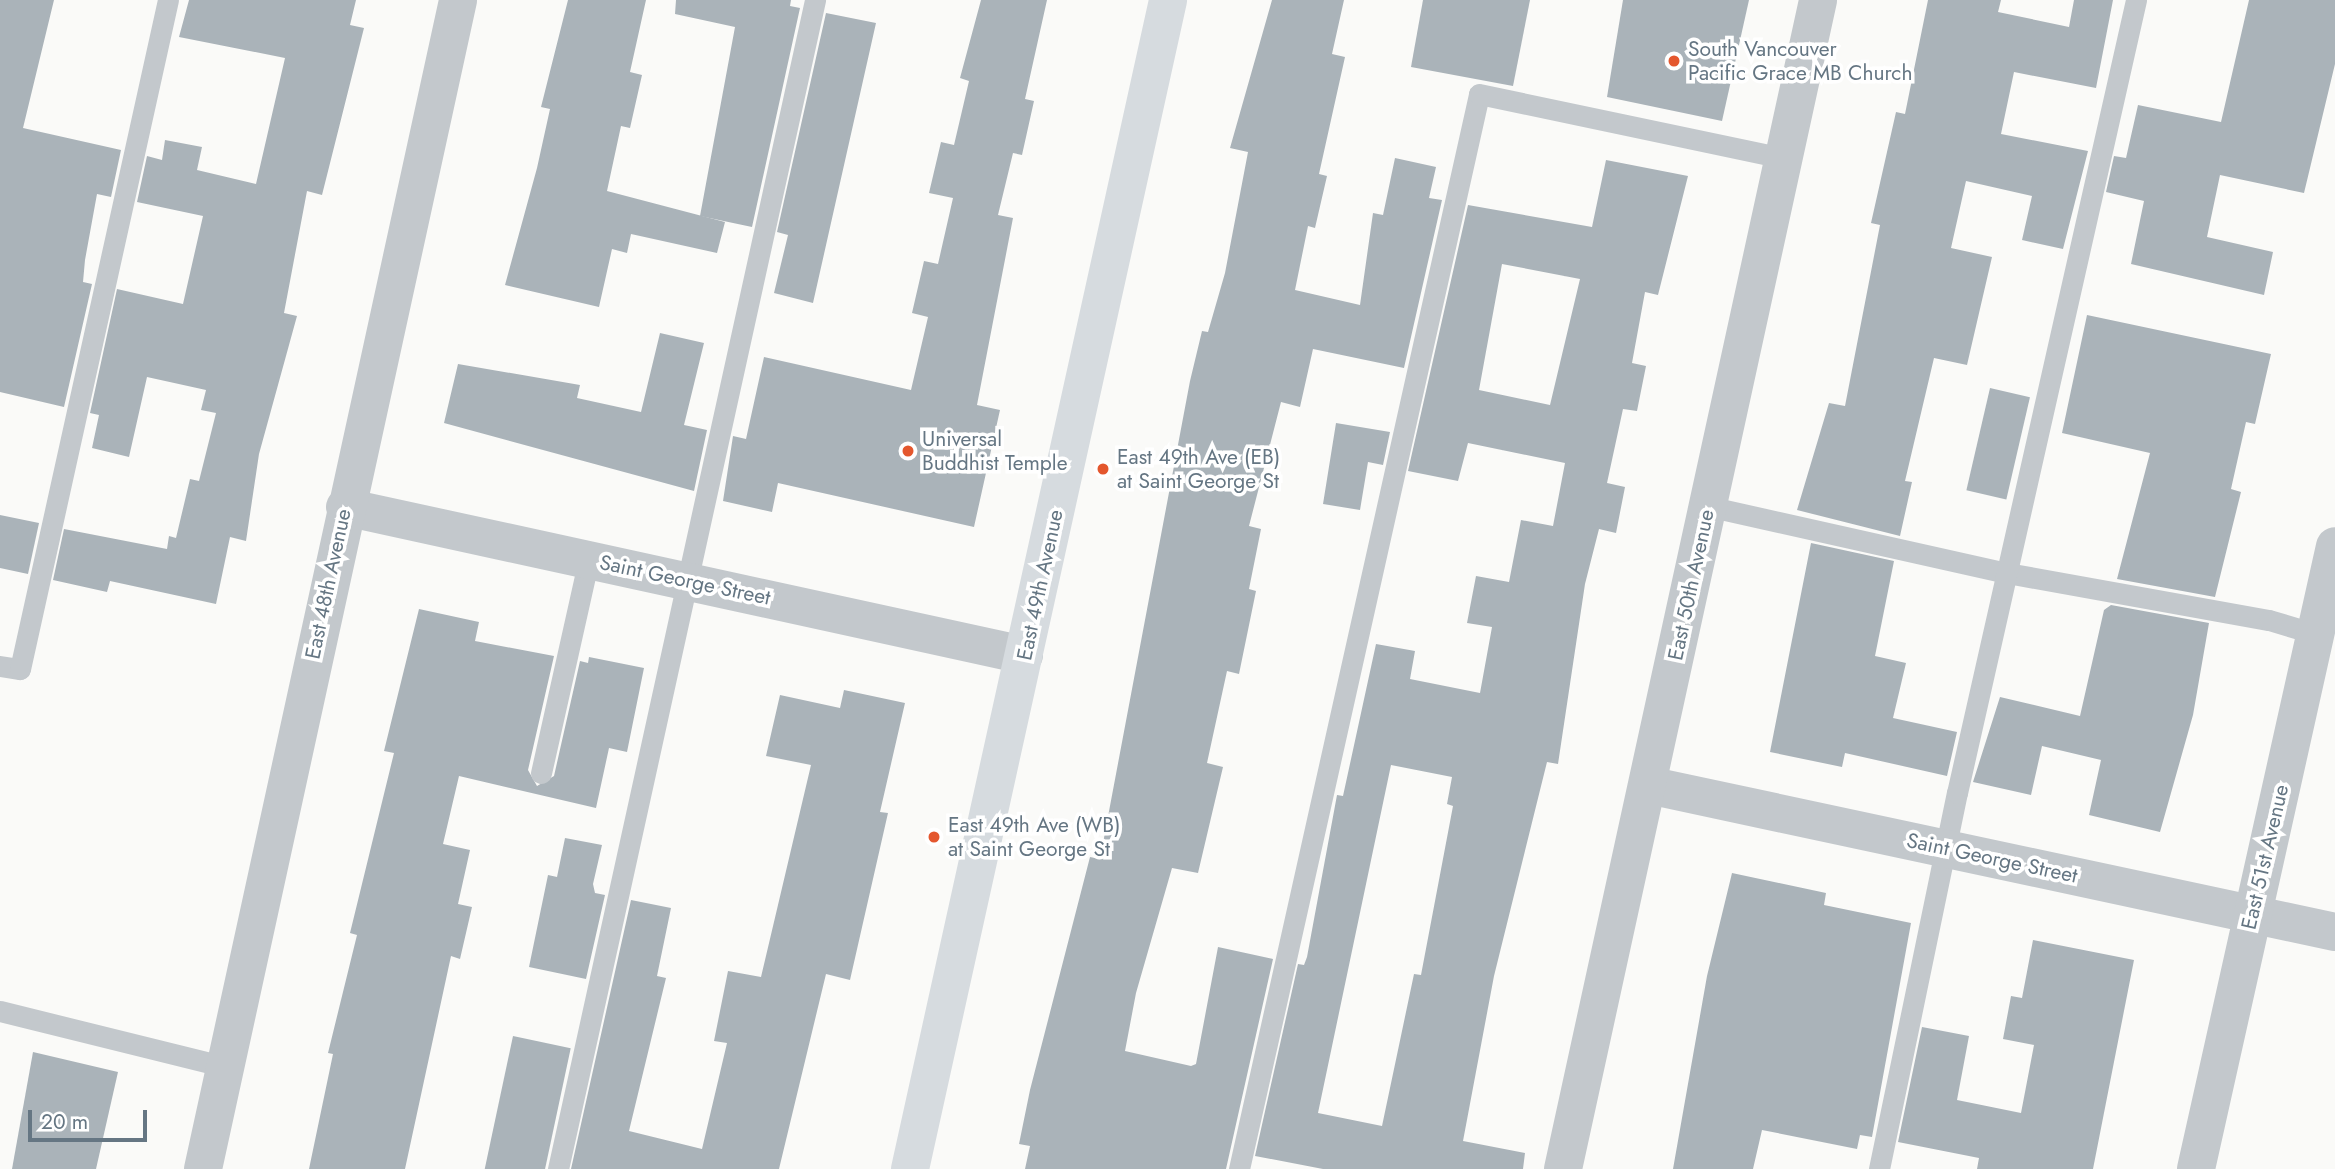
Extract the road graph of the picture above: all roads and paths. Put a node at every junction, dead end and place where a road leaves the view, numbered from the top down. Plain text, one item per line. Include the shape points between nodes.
1 (168, 0) edge
2 (458, 0) edge
3 (815, 0) edge
4 (1168, 0) edge
5 (1818, 0) edge
6 (2136, 0) edge
7 (1784, 158) junction
8 (1707, 506) junction
9 (345, 507) junction
10 (2335, 546) edge
11 (589, 559) junction
12 (2007, 573) junction
13 (689, 580) junction
14 (2316, 634) junction
15 (1024, 655) junction
16 (0, 666) edge
17 (541, 773) dead end
18 (1648, 785) junction
19 (1949, 848) junction
20 (2252, 915) junction
21 (2335, 932) edge
22 (0, 1011) edge
23 (226, 1067) junction
24 (204, 1169) edge
25 (558, 1169) edge
26 (910, 1169) edge
27 (1239, 1169) edge
28 (1563, 1169) edge
29 (1879, 1169) edge
30 (2196, 1169) edge

1 - 16 lane via 19,668
2 - 9 street, East 48th Avenue
3 - 13 lane
4 - 15 street, East 49th Avenue
5 - 7 street, East 50th Avenue
6 - 12 lane
7 - 8 street, East 50th Avenue
7 - 27 lane via 1479,94
8 - 12 lane
8 - 18 street, East 50th Avenue
9 - 11 street, Saint George Street
9 - 23 street, East 48th Avenue
10 - 14 street, East 51st Avenue
11 - 13 street, Saint George Street
11 - 17 lane
12 - 14 lane via 2269,620
12 - 19 lane
13 - 15 street, Saint George Street
13 - 25 lane
14 - 20 street, East 51st Avenue
15 - 26 street, East 49th Avenue
18 - 19 street, Saint George Street
18 - 28 street, East 50th Avenue
19 - 20 street, Saint George Street
19 - 29 lane
20 - 21 street, Saint George Street
20 - 30 street, East 51st Avenue
22 - 23 lane
23 - 24 street, East 48th Avenue

